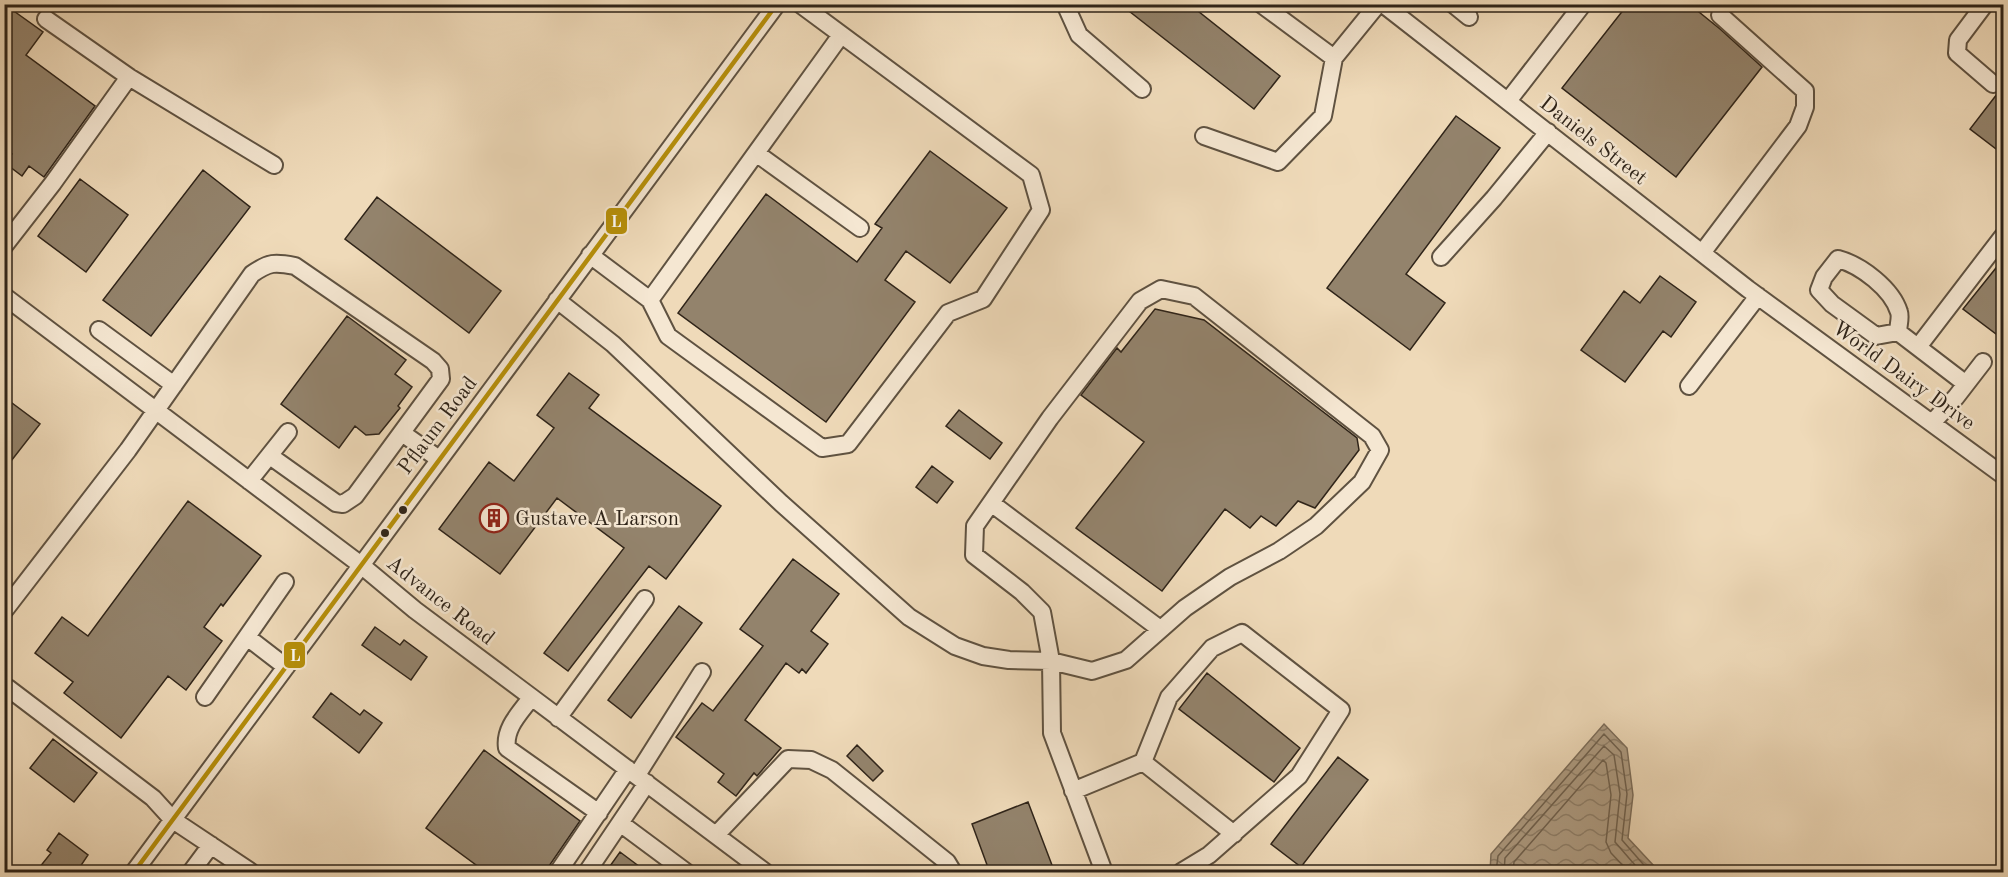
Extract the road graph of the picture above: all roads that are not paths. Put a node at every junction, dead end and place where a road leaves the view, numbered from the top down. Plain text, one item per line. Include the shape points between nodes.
1 (777, 4) edge
2 (800, 4) edge
3 (1065, 4) edge
4 (1261, 4) edge
5 (1378, 4) edge
6 (1383, 4) edge
7 (1453, 4) edge
8 (1583, 4) edge
9 (1985, 4) edge
10 (1720, 15) dead end
11 (1469, 17) dead end
12 (46, 20) dead end
13 (841, 35) junction
14 (1334, 58) junction
15 (129, 77) junction
16 (1992, 84) dead end
17 (1142, 89) dead end
18 (1508, 101) junction
19 (1548, 132) junction
20 (1204, 136) dead end
21 (756, 153) junction
22 (274, 165) dead end
23 (860, 228) dead end
24 (8, 236) edge
25 (2003, 236) edge
26 (1702, 253) junction
27 (590, 255) junction
28 (1441, 257) dead end
29 (4, 296) edge
30 (1758, 296) junction
31 (557, 300) junction
32 (650, 300) junction
33 (1778, 310) joint
34 (99, 330) dead end
35 (1898, 332) junction
36 (1918, 347) junction
37 (1983, 362) dead end
38 (1966, 384) junction
39 (174, 385) junction
40 (1689, 386) dead end
41 (156, 410) junction
42 (1932, 423) junction
43 (288, 432) dead end
44 (402, 433) junction
45 (270, 456) junction
46 (439, 459) junction
47 (2004, 476) edge
48 (249, 482) junction
49 (992, 503) junction
50 (361, 565) junction
51 (285, 582) dead end
52 (645, 599) dead end
53 (4, 610) edge
54 (1160, 630) junction
55 (247, 637) junction
56 (1051, 661) junction
57 (285, 667) junction
58 (702, 672) dead end
59 (8, 688) dead end
60 (205, 697) dead end
61 (531, 698) junction
62 (558, 718) junction
63 (1143, 762) junction
64 (637, 776) junction
65 (1073, 791) junction
66 (598, 813) junction
67 (173, 820) junction
68 (620, 823) junction
69 (1234, 834) junction
70 (716, 835) junction
71 (211, 845) junction
72 (136, 872) edge
73 (191, 873) edge
74 (251, 873) edge
75 (558, 873) edge
76 (586, 873) edge
77 (686, 873) edge
78 (765, 873) edge
79 (953, 873) edge
80 (1104, 873) edge
81 (1181, 873) edge

1 - 27 street, Pflaum Road
2 - 13 street
3 - 17 street via 1079,35
4 - 14 street
5 - 14 street
6 - 18 street, Daniels Street
7 - 11 street
8 - 18 street
9 - 16 street via 1958,40 1957,53
10 - 26 street via 1805,91 1805,107 1798,126
12 - 15 street
13 - 21 street
13 - 32 street via 1031,175 1041,210 983,299 948,313 848,444 822,448 668,336
14 - 20 street via 1323,116 1278,162
15 - 22 street
15 - 24 street via 53,183
18 - 19 street, Daniels Street
19 - 26 street, Daniels Street
19 - 28 street
21 - 23 street
21 - 32 street
25 - 36 street
26 - 30 street, Daniels Street
27 - 31 street, Pflaum Road
27 - 32 street
29 - 41 street, Advance Road
30 - 33 street, Daniels Street
30 - 40 street
31 - 46 street, Pflaum Road
31 - 56 street via 613,344 781,503 909,616 955,645 983,656
33 - 42 street, World Dairy Drive
34 - 39 street
35 - 35 street via 1876,336 1819,290 1838,259 1851,262 1886,291 1900,314
35 - 36 street
36 - 38 street
37 - 38 street
38 - 42 street
39 - 41 street
39 - 44 street via 252,274 277,262 295,266 440,369 441,379
41 - 48 street, Advance Road
41 - 53 street
42 - 47 street, World Dairy Drive
43 - 45 street
44 - 45 street via 355,496 343,504 336,503
44 - 46 street
45 - 48 street
46 - 50 street, Pflaum Road
48 - 50 street, Advance Road
49 - 54 street
49 - 54 street via 1050,418 1140,301 1161,289 1194,296 1372,436 1380,450 1362,482 1316,526 1230,577
49 - 56 street via 975,526 975,555 1042,612
50 - 57 street, Pflaum Road
50 - 61 street, Advance Road
51 - 55 street
52 - 62 street
54 - 56 street via 1126,660 1092,671
55 - 57 street
55 - 60 street
56 - 65 street via 1052,733
57 - 67 street, Pflaum Road
58 - 64 street
59 - 67 street via 153,798
61 - 62 street, Advance Road
61 - 66 street via 508,730 507,748
62 - 64 street, Advance Road
63 - 65 street
63 - 69 street
63 - 69 street via 1169,697 1212,648 1242,633 1341,710 1299,776
64 - 66 street
64 - 68 street
64 - 70 street, Advance Road
65 - 80 street
66 - 75 street
67 - 71 street
67 - 72 street, Pflaum Road
68 - 76 street
68 - 77 street
69 - 81 street
70 - 78 street, Advance Road
70 - 79 street via 788,759 811,760 832,770 947,862
71 - 73 street
71 - 74 street

